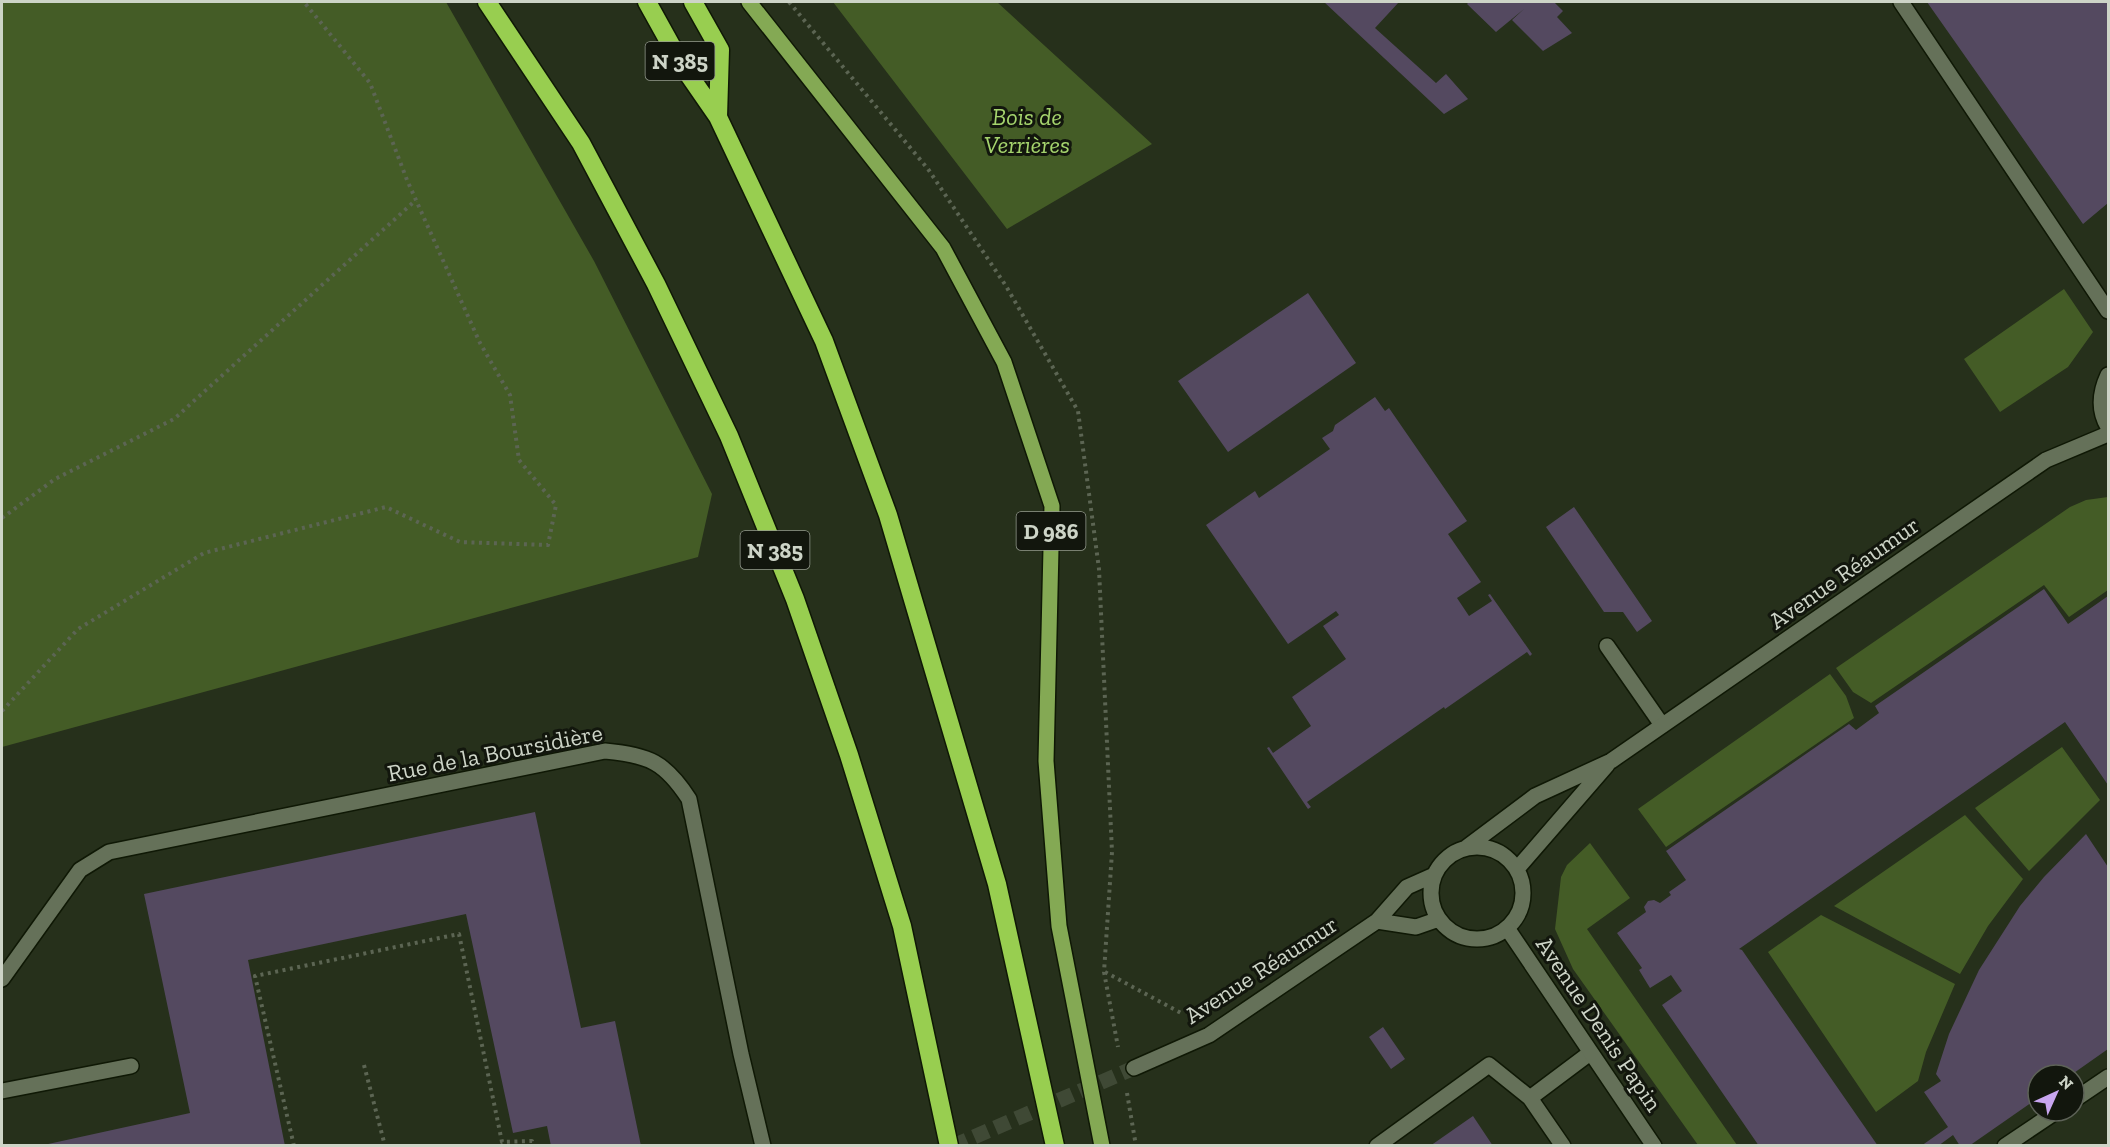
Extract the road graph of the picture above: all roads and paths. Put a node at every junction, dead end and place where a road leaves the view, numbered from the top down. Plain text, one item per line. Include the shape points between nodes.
1 (304, 2) edge
2 (488, 2) edge
3 (647, 2) edge
4 (693, 2) edge
5 (749, 2) edge
6 (1901, 2) edge
7 (718, 117) junction
8 (416, 200) junction
9 (2109, 311) edge
10 (2109, 375) edge
11 (2109, 426) edge
12 (2109, 434) edge
13 (2, 518) edge
14 (1607, 646) dead end
15 (2, 711) edge
16 (1662, 725) junction
17 (1611, 761) junction
18 (1467, 847) junction
19 (1517, 869) junction
20 (1434, 875) junction
21 (1438, 919) junction
22 (1377, 921) junction
23 (1507, 928) junction
24 (1104, 972) dead end
25 (2, 979) edge
26 (1181, 1013) dead end
27 (1590, 1053) junction
28 (364, 1065) dead end
29 (131, 1066) dead end
30 (1134, 1068) tunnel mouth
31 (2109, 1077) edge
32 (2, 1091) edge
33 (2086, 1092) edge
34 (1530, 1098) junction
35 (2039, 1123) edge
36 (294, 1146) edge
37 (385, 1146) edge
38 (533, 1146) edge
39 (764, 1146) edge
40 (949, 1146) edge
41 (1055, 1146) edge
42 (1101, 1146) edge
43 (1377, 1146) edge
44 (1563, 1146) edge
45 (1654, 1146) edge
46 (2005, 1146) edge

1 - 8 path via 370,83
2 - 40 highway, N 385 via 581,143 656,284 729,436 791,588 849,754 902,926
3 - 7 highway, N 385 via 682,65
4 - 7 highway via 720,50
5 - 42 main road, D 986 via 943,248 1004,362 1052,506 1047,773 1059,926
6 - 9 street
7 - 41 highway, N 385 via 824,340 888,515 998,884
8 - 13 path via 174,419 55,479
8 - 15 path via 480,343 510,395 519,460 556,505 548,545 460,542 386,507 204,553 78,629
10 - 11 street via 2101,405
12 - 16 street, Avenue Réaumur via 2046,460
14 - 16 street
16 - 17 street, Avenue Réaumur
17 - 18 street, Avenue Réaumur via 1535,796
17 - 19 street, Avenue Réaumur
18 - 19 street via 1496,850
18 - 20 street via 1453,852
19 - 23 street via 1522,881 1521,907
20 - 21 street via 1432,904
20 - 22 street, Avenue Réaumur via 1407,887
21 - 22 street via 1416,927
21 - 23 street via 1463,937 1486,938
22 - 30 street, Avenue Réaumur via 1209,1035
23 - 27 street, Avenue Denis Papin
24 - 26 path
25 - 39 street, Rue de la Boursidière via 80,870 109,852 605,752 638,754 673,773 689,799 741,1054
27 - 34 street
27 - 45 street, Avenue Denis Papin
28 - 37 path
29 - 32 street
31 - 33 street
34 - 43 street via 1489,1065
34 - 44 street
35 - 46 street
36 - 38 path via 255,976 459,933 502,1142 532,1141

